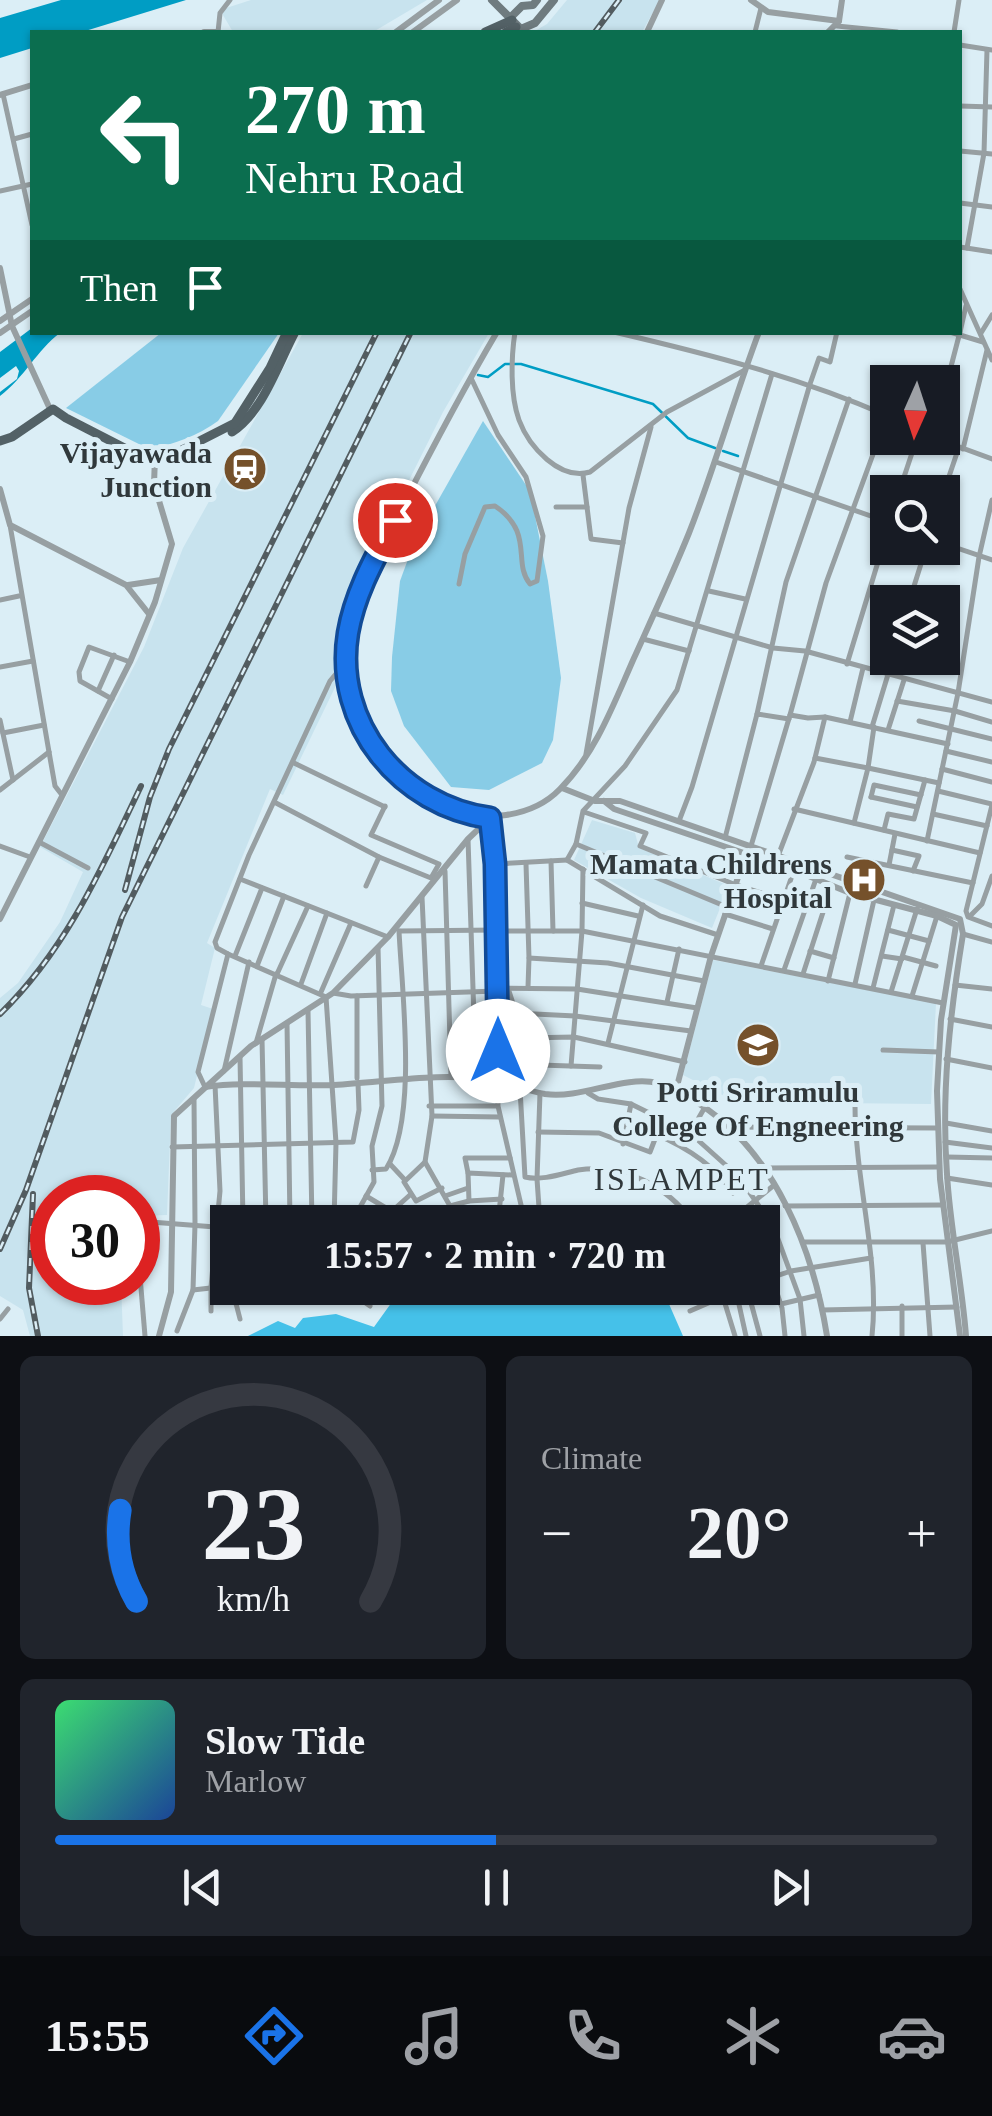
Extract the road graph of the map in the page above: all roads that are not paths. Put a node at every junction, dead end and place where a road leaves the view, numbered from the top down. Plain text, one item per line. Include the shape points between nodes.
1 (230, 0) edge
2 (439, 0) edge
3 (457, 0) edge
4 (492, 0) edge
5 (554, 0) edge
6 (662, 0) edge
7 (751, 0) edge
8 (842, 0) edge
9 (959, 0) edge
10 (519, 2) edge
11 (536, 2) edge
12 (761, 8) junction
13 (540, 16) junction
14 (511, 24) edge
15 (834, 28) edge
16 (218, 30) edge
17 (399, 30) edge
18 (416, 30) edge
19 (648, 30) edge
20 (756, 30) edge
21 (954, 30) edge
22 (962, 45) edge
23 (990, 50) edge
24 (30, 86) edge
25 (2, 94) edge
26 (962, 106) edge
27 (984, 106) junction
28 (992, 107) edge
29 (30, 135) edge
30 (14, 139) junction
31 (962, 151) edge
32 (988, 154) edge
33 (28, 185) edge
34 (0, 191) edge
35 (962, 202) edge
36 (974, 205) junction
37 (992, 207) edge
38 (963, 248) edge
39 (992, 252) edge
40 (0, 268) edge
41 (962, 294) edge
42 (30, 300) edge
43 (966, 304) junction
44 (30, 312) edge
45 (992, 315) edge
46 (9, 316) junction
47 (0, 321) edge
48 (962, 323) edge
49 (12, 326) junction
50 (0, 333) edge
51 (962, 334) edge
52 (980, 334) junction
53 (286, 335) edge
54 (293, 335) edge
55 (496, 335) edge
56 (515, 335) edge
57 (625, 335) edge
58 (758, 335) edge
59 (836, 335) edge
60 (959, 335) edge
61 (984, 342) junction
62 (987, 350) junction
63 (992, 360) edge
64 (952, 365) edge
65 (746, 367) junction
66 (772, 374) junction
67 (471, 377) junction
68 (810, 384) junction
69 (849, 399) junction
70 (870, 408) edge
71 (54, 411) junction
72 (651, 427) junction
73 (210, 437) junction
74 (0, 440) edge
75 (961, 448) junction
76 (872, 455) edge
77 (155, 457) junction
78 (992, 458) edge
79 (713, 461) junction
80 (743, 471) junction
81 (583, 474) junction
82 (951, 475) edge
83 (778, 483) junction
84 (0, 489) edge
85 (818, 497) junction
86 (992, 500) edge
87 (556, 507) dead end
88 (587, 508) junction
89 (851, 509) junction
90 (870, 518) edge
91 (990, 518) edge
92 (10, 525) junction
93 (623, 543) junction
94 (960, 550) edge
95 (979, 557) junction
96 (992, 560) edge
97 (876, 565) edge
98 (161, 580) junction
99 (459, 584) dead end
100 (126, 585) junction
101 (709, 591) junction
102 (20, 596) junction
103 (745, 599) junction
104 (0, 600) edge
105 (654, 614) junction
106 (150, 615) junction
107 (695, 624) junction
108 (734, 636) junction
109 (643, 639) junction
110 (772, 648) junction
111 (690, 650) junction
112 (806, 651) junction
113 (114, 655) junction
114 (33, 661) junction
115 (347, 661) junction
116 (130, 662) junction
117 (847, 664) junction
118 (0, 667) edge
119 (863, 668) junction
120 (870, 670) edge
121 (888, 675) joint
122 (904, 680) junction
123 (98, 691) junction
124 (958, 693) junction
125 (112, 699) junction
126 (898, 702) junction
127 (992, 702) edge
128 (954, 711) junction
129 (757, 714) junction
130 (825, 716) junction
131 (790, 717) junction
132 (0, 720) edge
133 (919, 721) dead end
134 (850, 722) junction
135 (992, 722) edge
136 (44, 725) junction
137 (873, 727) junction
138 (951, 729) junction
139 (888, 730) junction
140 (1, 733) edge
141 (992, 739) edge
142 (947, 748) junction
143 (49, 752) junction
144 (585, 757) junction
145 (815, 758) junction
146 (992, 762) edge
147 (294, 763) junction
148 (868, 768) junction
149 (942, 770) junction
150 (13, 780) junction
151 (925, 780) junction
152 (992, 782) edge
153 (938, 787) junction
154 (562, 788) junction
155 (0, 790) edge
156 (861, 795) junction
157 (921, 795) junction
158 (62, 796) junction
159 (871, 797) junction
160 (599, 801) junction
161 (276, 802) junction
162 (992, 804) edge
163 (917, 807) junction
164 (794, 809) junction
165 (583, 811) junction
166 (933, 814) junction
167 (490, 818) junction
168 (914, 819) junction
169 (679, 822) junction
170 (854, 823) junction
171 (930, 824) junction
172 (884, 830) junction
173 (988, 830) edge
174 (896, 833) junction
175 (725, 838) junction
176 (468, 839) junction
177 (927, 840) junction
178 (39, 842) junction
179 (576, 844) junction
180 (0, 846) edge
181 (748, 850) junction
182 (892, 850) junction
183 (980, 853) junction
184 (30, 856) junction
185 (379, 856) junction
186 (778, 856) junction
187 (848, 857) dead end
188 (567, 860) junction
189 (551, 862) junction
190 (495, 864) junction
191 (526, 864) junction
192 (888, 866) junction
193 (88, 868) dead end
194 (583, 869) junction
195 (794, 870) junction
196 (445, 871) junction
197 (913, 871) junction
198 (992, 876) edge
199 (816, 878) junction
200 (240, 879) junction
201 (973, 884) junction
202 (736, 885) junction
203 (366, 886) dead end
204 (262, 888) junction
205 (850, 893) junction
206 (284, 896) junction
207 (422, 897) junction
208 (874, 898) junction
209 (783, 900) junction
210 (582, 903) junction
211 (826, 903) dead end
212 (643, 905) junction
213 (894, 905) junction
214 (308, 906) junction
215 (918, 907) junction
216 (726, 910) junction
217 (327, 914) junction
218 (638, 916) junction
219 (937, 916) junction
220 (0, 918) edge
221 (964, 918) junction
222 (351, 923) junction
223 (992, 926) edge
224 (471, 930) junction
225 (497, 930) junction
226 (773, 930) junction
227 (888, 930) junction
228 (446, 931) junction
229 (553, 931) junction
230 (582, 931) junction
231 (424, 932) junction
232 (526, 932) junction
233 (393, 933) junction
234 (963, 934) junction
235 (718, 935) junction
236 (909, 936) junction
237 (632, 940) junction
238 (929, 941) junction
239 (992, 942) edge
240 (378, 947) junction
241 (679, 949) junction
242 (810, 951) junction
243 (231, 955) junction
244 (711, 956) junction
245 (882, 956) junction
246 (528, 958) junction
247 (834, 958) junction
248 (903, 958) junction
249 (580, 960) junction
250 (921, 963) junction
251 (253, 964) junction
252 (627, 966) junction
253 (761, 966) junction
254 (936, 966) dead end
255 (784, 970) junction
256 (276, 974) junction
257 (673, 974) junction
258 (803, 974) junction
259 (704, 981) junction
260 (828, 981) junction
261 (301, 984) junction
262 (855, 984) junction
263 (955, 986) junction
264 (528, 987) junction
265 (508, 988) junction
266 (873, 988) junction
267 (577, 989) junction
268 (992, 989) edge
269 (497, 990) junction
270 (472, 992) junction
271 (892, 992) junction
272 (327, 994) junction
273 (426, 994) junction
274 (448, 994) junction
275 (619, 994) junction
276 (380, 995) junction
277 (402, 995) junction
278 (357, 996) junction
279 (912, 996) junction
280 (667, 1002) junction
281 (943, 1003) junction
282 (697, 1008) junction
283 (308, 1009) junction
284 (516, 1013) junction
285 (575, 1016) junction
286 (950, 1019) junction
287 (613, 1021) junction
288 (287, 1023) junction
289 (992, 1027) edge
290 (692, 1031) junction
291 (573, 1037) junction
292 (534, 1038) junction
293 (259, 1041) junction
294 (608, 1043) junction
295 (883, 1050) dead end
296 (939, 1052) junction
297 (240, 1056) junction
298 (946, 1059) junction
299 (685, 1062) junction
300 (571, 1066) junction
301 (600, 1067) dead end
302 (992, 1068) edge
303 (224, 1071) junction
304 (428, 1076) junction
305 (452, 1076) junction
306 (404, 1077) junction
307 (476, 1078) junction
308 (357, 1080) junction
309 (498, 1080) junction
310 (380, 1081) junction
311 (215, 1085) junction
312 (240, 1085) junction
313 (288, 1085) junction
314 (311, 1085) junction
315 (332, 1085) junction
316 (205, 1086) junction
317 (261, 1086) junction
318 (520, 1088) junction
319 (676, 1090) junction
320 (588, 1092) junction
321 (540, 1093) junction
322 (194, 1098) junction
323 (631, 1104) junction
324 (855, 1105) dead end
325 (430, 1106) junction
326 (498, 1106) junction
327 (705, 1107) junction
328 (432, 1116) junction
329 (656, 1116) junction
330 (499, 1117) junction
331 (941, 1126) junction
332 (730, 1127) junction
333 (855, 1127) junction
334 (992, 1131) edge
335 (538, 1132) junction
336 (653, 1133) junction
337 (690, 1133) junction
338 (946, 1142) junction
339 (336, 1143) junction
340 (288, 1144) junction
341 (312, 1144) junction
342 (623, 1144) junction
343 (266, 1145) junction
344 (216, 1146) junction
345 (242, 1146) junction
346 (194, 1147) junction
347 (172, 1148) junction
348 (992, 1148) edge
349 (946, 1157) junction
350 (510, 1158) junction
351 (992, 1159) edge
352 (425, 1162) junction
353 (390, 1164) junction
354 (859, 1166) junction
355 (939, 1167) junction
356 (763, 1168) junction
357 (372, 1170) junction
358 (468, 1174) junction
359 (504, 1174) junction
360 (512, 1175) junction
361 (404, 1178) junction
362 (537, 1178) junction
363 (947, 1178) junction
364 (992, 1185) edge
365 (774, 1186) junction
366 (442, 1188) junction
367 (468, 1188) junction
368 (733, 1193) dead end
369 (411, 1194) junction
370 (366, 1196) junction
371 (444, 1196) junction
372 (502, 1199) junction
373 (758, 1200) junction
374 (469, 1201) junction
375 (218, 1205) edge
376 (242, 1205) edge
377 (266, 1205) edge
378 (290, 1205) edge
379 (312, 1205) edge
380 (334, 1205) edge
381 (361, 1205) edge
382 (381, 1205) edge
383 (398, 1205) edge
384 (501, 1205) edge
385 (520, 1205) edge
386 (539, 1205) edge
387 (677, 1205) edge
388 (750, 1205) edge
389 (761, 1205) edge
390 (862, 1205) junction
391 (942, 1205) junction
392 (785, 1206) junction
393 (160, 1221) edge
394 (173, 1221) junction
395 (196, 1224) junction
396 (210, 1225) edge
397 (992, 1231) edge
398 (804, 1242) junction
399 (924, 1242) junction
400 (950, 1242) junction
401 (780, 1244) edge
402 (869, 1244) junction
403 (871, 1258) junction
404 (812, 1266) junction
405 (790, 1271) junction
406 (780, 1275) edge
407 (210, 1288) edge
408 (192, 1290) junction
409 (820, 1294) junction
410 (800, 1299) junction
411 (780, 1301) edge
412 (781, 1304) junction
413 (142, 1305) edge
414 (211, 1305) edge
415 (236, 1305) edge
416 (705, 1305) edge
417 (725, 1305) edge
418 (739, 1305) edge
419 (752, 1305) edge
420 (874, 1306) junction
421 (902, 1306) junction
422 (930, 1306) junction
423 (957, 1307) junction
424 (8, 1309) dead end
425 (822, 1310) junction
426 (212, 1311) dead end
427 (690, 1311) dead end
428 (0, 1319) edge
429 (240, 1319) dead end
430 (177, 1330) dead end
431 (145, 1336) edge
432 (160, 1336) edge
433 (735, 1336) edge
434 (746, 1336) edge
435 (760, 1336) edge
436 (785, 1336) edge
437 (804, 1336) edge
438 (827, 1336) edge
439 (872, 1336) edge
440 (902, 1336) edge
441 (930, 1336) edge
442 (963, 1336) edge

1 - 16 street
2 - 17 street
3 - 18 street
4 - 14 main road
5 - 13 main road
6 - 19 street
7 - 12 street
8 - 15 street
9 - 21 street
10 - 11 main road
10 - 14 main road
11 - 13 main road
12 - 15 street
12 - 20 street
13 - 14 main road via 528,28
22 - 23 street
23 - 27 street
24 - 25 street
25 - 30 street
26 - 27 street
27 - 28 street
27 - 32 street
29 - 30 street
30 - 33 street
31 - 32 street
32 - 36 street
33 - 34 street
35 - 36 street
36 - 37 street
36 - 38 street
38 - 39 street
40 - 46 street
41 - 43 street
42 - 46 street
43 - 48 street
43 - 52 street
44 - 49 street
45 - 52 street
46 - 47 street
46 - 49 street
49 - 50 street
49 - 71 street
51 - 61 street
52 - 61 street
53 - 73 main road via 239,418
54 - 73 main road via 246,420
55 - 67 street
56 - 81 street via 521,425 562,472
57 - 65 street
58 - 65 street
59 - 68 street via 830,362 819,358
60 - 64 street
61 - 62 street
62 - 63 street
62 - 75 street
65 - 66 street
65 - 72 street
65 - 79 street
66 - 68 street
66 - 80 street
67 - 99 street via 526,477 543,540 538,581 530,584 517,529 489,505 465,554
67 - 115 street via 361,586
68 - 69 street
68 - 83 street
69 - 70 street
69 - 85 street
71 - 74 main road
71 - 77 main road via 134,454
72 - 81 street
72 - 93 street
73 - 77 main road
75 - 78 street
75 - 82 street
76 - 89 street
77 - 98 street via 154,484 172,544
79 - 80 street
79 - 105 street
80 - 83 street
80 - 101 street
81 - 88 street
83 - 85 street
83 - 103 street
84 - 92 street
85 - 89 street
85 - 110 street via 786,582
86 - 91 street
87 - 88 street
88 - 93 street via 591,539
89 - 90 street
89 - 112 street
91 - 95 street
92 - 100 street
92 - 102 street
93 - 144 street
94 - 95 street
95 - 96 street
95 - 124 street
97 - 117 street
98 - 100 street
98 - 106 street
100 - 106 street
101 - 103 street
101 - 107 street
102 - 104 street
102 - 114 street
103 - 108 street
105 - 107 street
105 - 109 street
106 - 116 street
107 - 108 street
107 - 111 street
108 - 110 street
108 - 169 street
109 - 111 street
109 - 144 street
110 - 112 street
110 - 129 street
111 - 160 street via 677,690
112 - 117 street
112 - 131 street
113 - 116 street
113 - 123 street
113 - 123 street via 89,648 80,680
114 - 118 street
114 - 136 street
115 - 147 street via 330,681
115 - 167 street via 360,727 394,773 431,801
116 - 125 street
117 - 119 street
119 - 120 street
119 - 134 street
121 - 122 street
121 - 137 street
122 - 124 street
122 - 126 street
123 - 125 street
124 - 127 street
124 - 128 street
125 - 158 street
126 - 128 street
126 - 139 street
128 - 135 street
128 - 138 street
129 - 131 street
129 - 175 street
130 - 131 street
130 - 134 street
130 - 145 street
131 - 181 street
132 - 140 street
133 - 138 street
134 - 137 street
136 - 140 street
136 - 143 street
137 - 139 street
137 - 148 street
138 - 141 street
138 - 142 street
139 - 142 street
140 - 150 street
142 - 146 street
142 - 149 street
143 - 150 street
143 - 158 street
144 - 154 street
145 - 148 street
145 - 164 street
147 - 161 street
147 - 185 street via 385,807 370,835 438,864 431,878
148 - 151 street
148 - 156 street
149 - 152 street
149 - 153 street
150 - 155 street
151 - 153 street
151 - 157 street
153 - 162 street
153 - 166 street
154 - 160 street
154 - 167 street
156 - 159 street
156 - 170 street
157 - 159 street via 874,785
157 - 163 street
158 - 178 street
159 - 163 street
160 - 165 street
160 - 169 street via 620,801
160 - 181 street
161 - 185 street
161 - 200 street
162 - 173 street
163 - 168 street
164 - 170 street
164 - 186 street
165 - 179 street
165 - 202 street via 646,833 640,846
166 - 171 street
166 - 173 street
167 - 176 street
167 - 190 street
168 - 171 street
168 - 172 street via 888,814
169 - 175 street
170 - 172 street
171 - 177 street
172 - 174 street
173 - 183 street
174 - 177 street
174 - 182 street
175 - 181 street
176 - 196 street
176 - 224 street
177 - 183 street
178 - 184 street
178 - 193 street
179 - 188 street
179 - 216 street
180 - 184 street
181 - 186 street
181 - 195 street
181 - 202 street
182 - 192 street
182 - 197 street via 919,856
183 - 201 street
184 - 220 street
185 - 203 street
186 - 215 street
187 - 192 street
188 - 189 street
188 - 194 street
189 - 191 street
189 - 229 street
190 - 191 street
190 - 225 street
191 - 232 street
192 - 197 street
194 - 210 street
194 - 212 street
195 - 199 street
195 - 209 street
196 - 207 street
196 - 228 street
197 - 201 street
198 - 221 street via 982,904
199 - 205 street
199 - 255 street
200 - 204 street
200 - 243 street via 215,940
201 - 221 street
202 - 209 street
202 - 216 street
204 - 206 street
204 - 243 street
205 - 208 street
205 - 247 street
206 - 214 street
206 - 251 street
207 - 231 street
207 - 233 street
208 - 213 street
208 - 262 street
209 - 226 street
210 - 218 street
210 - 230 street
211 - 242 street
212 - 218 street
212 - 235 street
213 - 215 street
213 - 227 street
214 - 217 street
214 - 256 street
215 - 219 street
215 - 221 street
215 - 236 street
216 - 226 street
216 - 235 street
217 - 222 street
217 - 261 street
218 - 237 street
219 - 238 street
219 - 281 street via 957,928
221 - 223 street
221 - 234 street
222 - 233 street
222 - 272 street
224 - 225 street
224 - 228 street
224 - 270 street
225 - 232 street
225 - 269 street
226 - 253 street
227 - 236 street
227 - 245 street
228 - 231 street
228 - 274 street
229 - 230 street
229 - 232 street
230 - 237 street
230 - 249 street
231 - 233 street
231 - 273 street
232 - 246 street
233 - 240 street
233 - 277 street
234 - 239 street
234 - 263 street
235 - 244 street
236 - 238 street
236 - 248 street
237 - 241 street
237 - 252 street
238 - 250 street
240 - 272 street
240 - 276 street
241 - 244 street
241 - 257 street
242 - 247 street
242 - 258 street
243 - 251 street
243 - 316 street via 198,1072
244 - 253 street
244 - 259 street
245 - 248 street
245 - 266 street
246 - 249 street
246 - 264 street
247 - 260 street
248 - 250 street
248 - 271 street
249 - 252 street
249 - 267 street
250 - 254 street
250 - 279 street
251 - 256 street
251 - 303 street
252 - 257 street
252 - 275 street
253 - 255 street
255 - 258 street
256 - 261 street
256 - 293 street
257 - 259 street
257 - 280 street
258 - 260 street
259 - 282 street
260 - 262 street
261 - 272 street
262 - 266 street
263 - 268 street
263 - 286 street
264 - 265 street
264 - 267 street
265 - 269 street
265 - 284 street
266 - 271 street
267 - 275 street
267 - 285 street
269 - 270 street
269 - 309 street
270 - 274 street
270 - 307 street
271 - 279 street
272 - 278 street
272 - 283 street
272 - 315 street
273 - 274 street
273 - 277 street
273 - 304 street
274 - 305 street
275 - 280 street
275 - 287 street
276 - 277 street
276 - 278 street
276 - 310 street
277 - 306 street
278 - 308 street
279 - 281 street
280 - 282 street
281 - 296 street
282 - 290 street
283 - 288 street
283 - 314 street
284 - 285 street
284 - 292 street via 524,1038
285 - 287 street
285 - 291 street
286 - 289 street
286 - 298 street
287 - 290 street
287 - 294 street
288 - 293 street
288 - 313 street
290 - 299 street
291 - 292 street
291 - 294 street
291 - 300 street
292 - 300 street via 540,1065
293 - 297 street
293 - 317 street
294 - 299 street
295 - 296 street
296 - 331 street
297 - 303 street
297 - 312 street
298 - 302 street
298 - 331 street
299 - 319 street
300 - 301 street
303 - 316 street
304 - 305 street
304 - 306 street
304 - 325 street
305 - 307 street
306 - 310 street
306 - 353 street via 400,1144
307 - 309 street
308 - 310 street
308 - 315 street
308 - 339 street via 355,1137
309 - 318 street
309 - 326 street
310 - 357 street
311 - 312 street
311 - 316 street
311 - 344 street
312 - 317 street
312 - 345 street
313 - 314 street
313 - 317 street
313 - 340 street
314 - 315 street
314 - 341 street
315 - 339 street
316 - 322 street
317 - 343 street
318 - 321 street
318 - 362 street via 523,1175
319 - 320 street via 646,1082
319 - 327 street
320 - 321 street
320 - 323 street
321 - 335 street
322 - 346 street
322 - 347 street via 172,1120
323 - 329 street
323 - 342 street
324 - 333 street
325 - 326 street
325 - 328 street
326 - 330 street
327 - 332 street
327 - 337 street
328 - 330 street
328 - 352 street
329 - 336 street
329 - 337 street
330 - 350 street
331 - 333 street
331 - 334 street
331 - 338 street
331 - 355 street
332 - 333 street
332 - 356 street
333 - 354 street
335 - 342 street via 599,1134
335 - 362 street
336 - 342 street via 650,1152
336 - 368 street via 686,1148
337 - 373 street
338 - 348 street
338 - 349 street
339 - 341 street
339 - 380 street
340 - 341 street
340 - 343 street
340 - 378 street
341 - 379 street
343 - 345 street
343 - 377 street
344 - 345 street
344 - 346 street
344 - 375 street
345 - 376 street
346 - 347 street
346 - 395 street
347 - 394 street
349 - 351 street
349 - 363 street
350 - 358 street via 465,1158
350 - 360 street
352 - 361 street
352 - 366 street
353 - 357 street
353 - 361 street
354 - 355 street
354 - 356 street
354 - 390 street
355 - 391 street
356 - 365 street
357 - 370 street
358 - 359 street
358 - 367 street
359 - 360 street
359 - 372 street
360 - 385 street
361 - 369 street
362 - 386 street
362 - 387 street via 591,1168 626,1173
363 - 364 street
363 - 400 street
365 - 373 street
365 - 392 street
366 - 369 street via 416,1202
366 - 371 street
367 - 371 street
367 - 374 street
369 - 383 street
370 - 381 street
370 - 382 street
371 - 374 street via 450,1206
372 - 374 street
372 - 384 street
373 - 388 street
373 - 389 street
390 - 391 street
390 - 392 street
390 - 402 street
391 - 400 street
392 - 398 street
393 - 394 street
394 - 395 street
394 - 432 street via 171,1292
395 - 396 street
395 - 408 street
397 - 400 street
398 - 402 street
398 - 404 street
399 - 400 street
399 - 402 street
399 - 422 street
400 - 423 street
400 - 442 street
401 - 405 street
402 - 403 street
403 - 404 street
403 - 420 street
404 - 405 street
404 - 409 street
405 - 406 street
405 - 410 street
407 - 408 street
408 - 430 street
409 - 410 street
409 - 425 street
410 - 412 street
410 - 437 street
411 - 412 street
412 - 436 street
413 - 431 street
414 - 426 street
415 - 429 street
416 - 427 street
417 - 433 street
418 - 434 street
419 - 435 street
420 - 421 street
420 - 425 street
420 - 439 street
421 - 422 street
421 - 440 street
422 - 423 street
422 - 441 street
423 - 442 street
424 - 428 street
425 - 438 street

